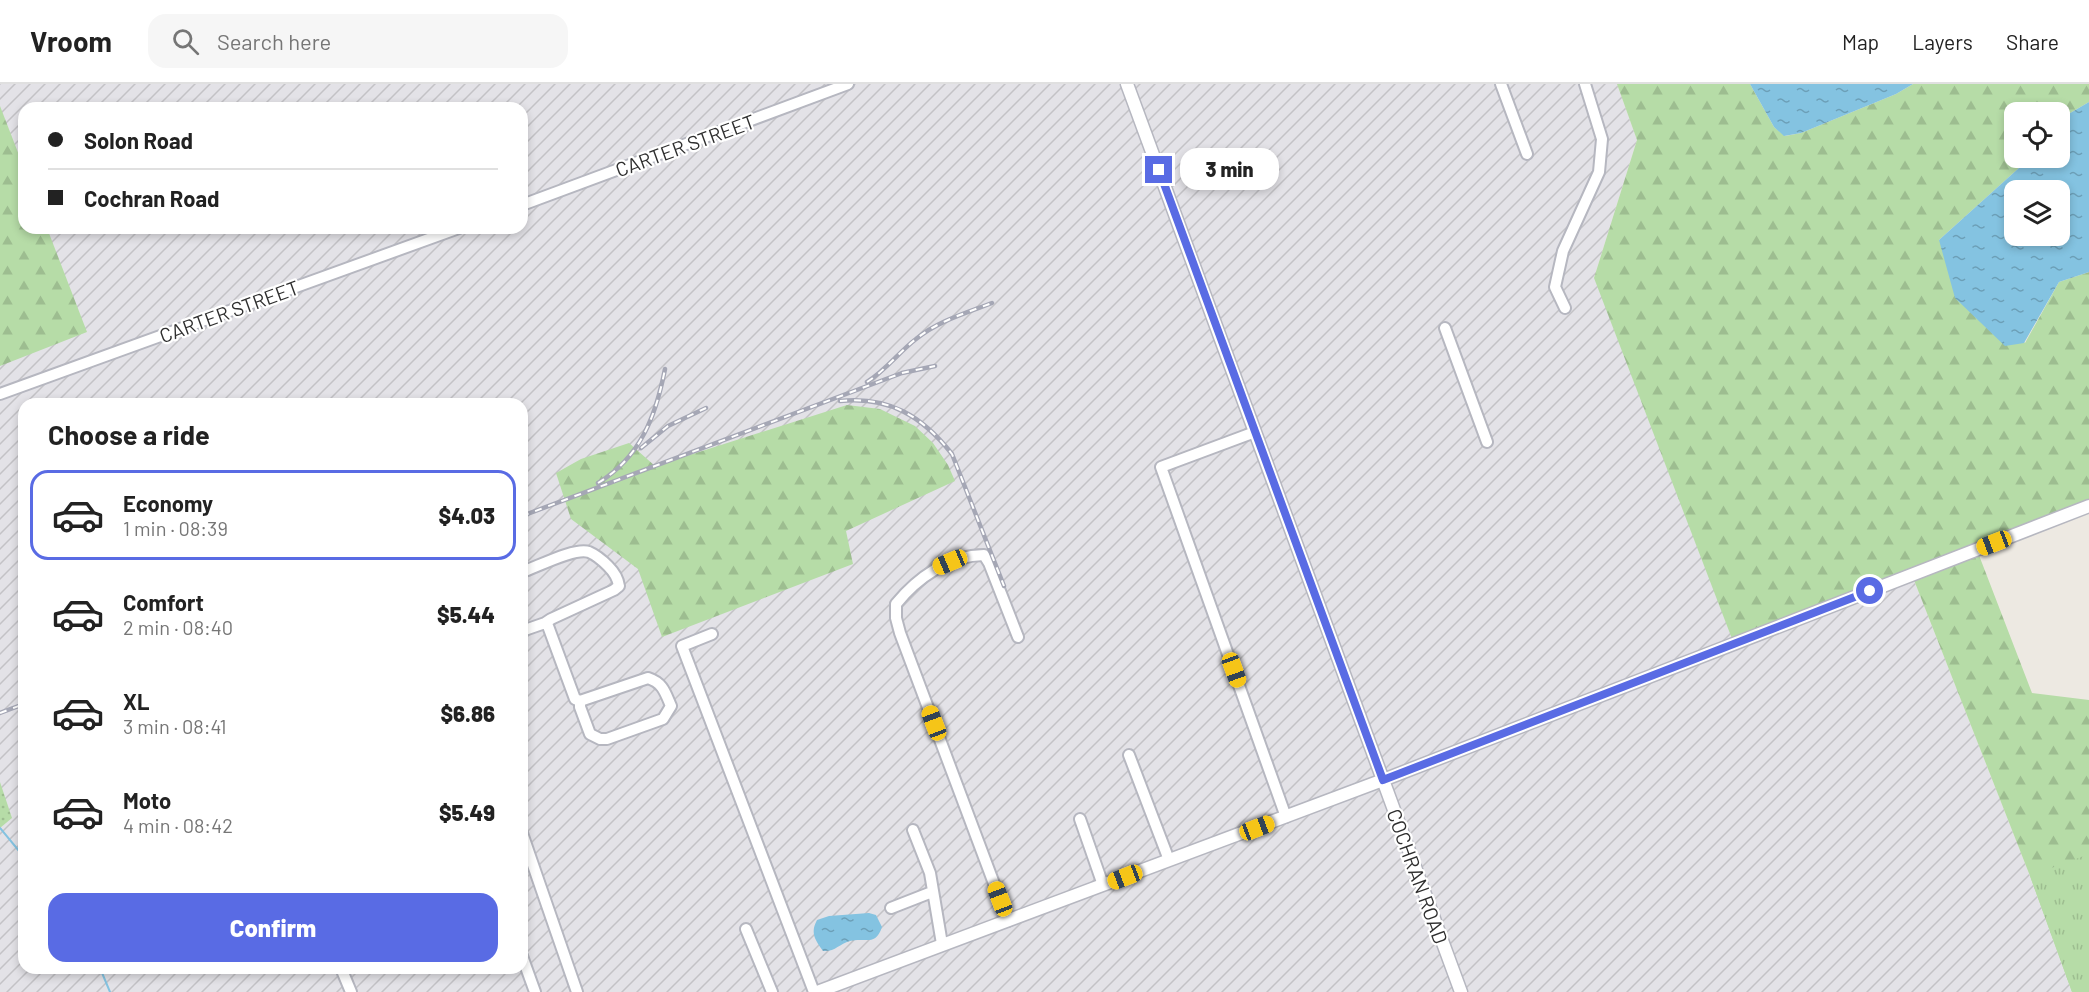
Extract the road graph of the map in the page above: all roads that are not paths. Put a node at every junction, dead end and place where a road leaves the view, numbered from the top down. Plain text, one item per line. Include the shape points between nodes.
1 (848, 84) edge
2 (1127, 84) edge
3 (1501, 84) edge
4 (1585, 84) edge
5 (1527, 154) dead end
6 (528, 203) edge
7 (442, 234) edge
8 (1565, 308) dead end
9 (1445, 328) dead end
10 (0, 394) edge
11 (1255, 432) junction
12 (1487, 442) dead end
13 (2089, 506) edge
14 (528, 570) edge
15 (545, 623) junction
16 (528, 629) edge
17 (712, 634) dead end
18 (1018, 637) dead end
19 (580, 701) junction
20 (1129, 755) dead end
21 (1383, 780) junction
22 (1286, 817) junction
23 (1080, 819) dead end
24 (913, 831) dead end
25 (528, 851) edge
26 (1169, 860) junction
27 (1103, 885) junction
28 (932, 892) junction
29 (891, 908) dead end
30 (1008, 921) junction
31 (747, 929) dead end
32 (942, 944) junction
33 (528, 973) edge
34 (344, 974) edge
35 (351, 992) edge
36 (535, 992) edge
37 (577, 992) edge
38 (772, 992) edge
39 (816, 992) edge
40 (1461, 992) edge

1 - 6 street, CARTER STREET
2 - 11 street, COCHRAN ROAD
3 - 5 street
4 - 8 street via 1602,139 1599,172 1563,251 1555,287
7 - 10 street, CARTER STREET
9 - 12 street
11 - 21 street, COCHRAN ROAD
11 - 22 street via 1161,467
13 - 21 street
14 - 15 street via 588,551 602,560 618,581 614,590
15 - 16 street
15 - 19 street via 575,699
17 - 39 street via 682,646
18 - 30 street via 984,555 936,568 896,604 900,633
19 - 19 street via 648,678 663,687 671,706 663,720 600,739 590,734
20 - 26 street
21 - 22 street
21 - 40 street, COCHRAN ROAD
22 - 26 street
23 - 27 street
24 - 28 street via 930,873
25 - 37 street
26 - 27 street
27 - 30 street
28 - 29 street
28 - 32 street
30 - 32 street
31 - 38 street
32 - 39 street
33 - 36 street
34 - 35 street

